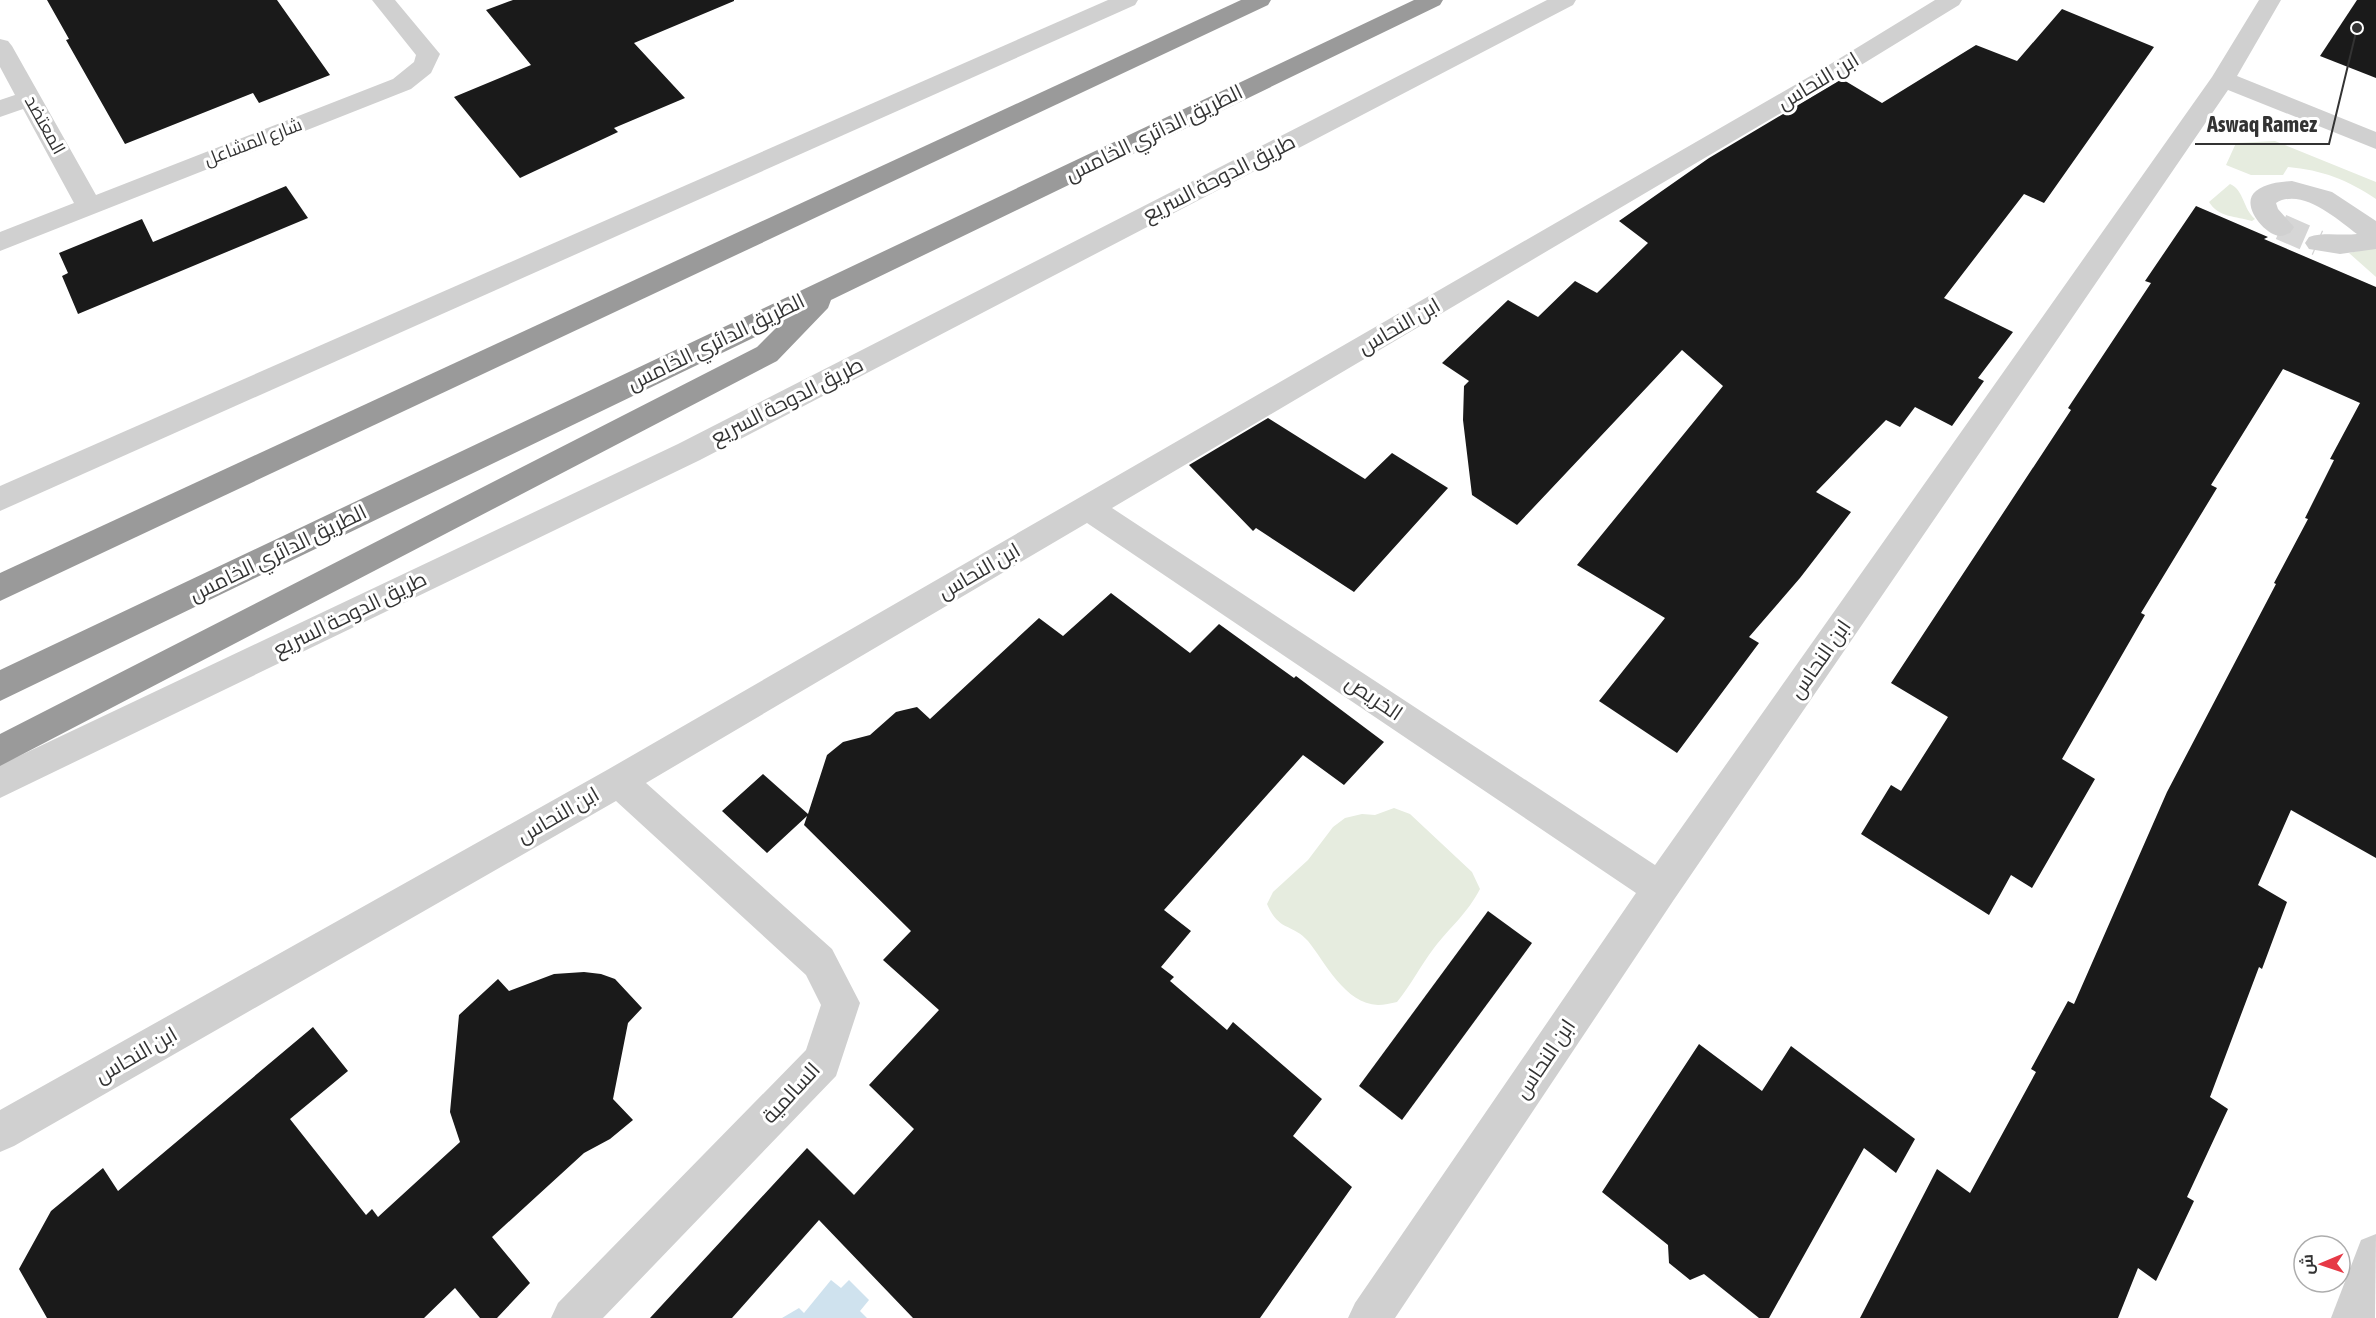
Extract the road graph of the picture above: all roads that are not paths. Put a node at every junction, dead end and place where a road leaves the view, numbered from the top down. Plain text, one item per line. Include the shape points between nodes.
1 (384, 0) edge
2 (1127, 0) edge
3 (1260, 0) edge
4 (1432, 0) edge
5 (1564, 0) edge
6 (1951, 0) edge
7 (2270, 0) edge
8 (0, 46) edge
9 (2223, 79) junction
10 (30, 98) junction
11 (0, 109) edge
12 (2376, 141) edge
13 (89, 206) junction
14 (2281, 227) tunnel mouth
15 (2376, 235) edge
16 (2376, 240) edge
17 (0, 242) edge
18 (2318, 243) tunnel mouth
19 (831, 287) junction
20 (0, 499) edge
21 (1088, 508) junction
22 (0, 588) edge
23 (0, 686) edge
24 (0, 751) edge
25 (619, 780) junction
26 (0, 782) edge
27 (1660, 889) junction
28 (0, 1132) edge
29 (2376, 1255) edge
30 (573, 1318) edge
31 (1370, 1318) edge
32 (2353, 1318) edge

1 - 13 street, شارع المشاعل via 428,54 423,67 402,84
2 - 20 street
3 - 22 highway
4 - 19 highway, الطريق الدائري الخامس
5 - 26 street, طريق الدوحة السريع via 689,452
6 - 21 street, ابن النحاس
7 - 9 street, ابن النحاس
8 - 10 street, المعتضد
9 - 12 street
9 - 27 street, ابن النحاس
10 - 11 street
10 - 13 street, المعتضد
13 - 17 street, شارع المشاعل
14 - 15 street via 2267,215 2262,205 2264,198 2280,189 2295,190 2327,200
16 - 18 street via 2332,247
19 - 23 highway, الطريق الدائري الخامس
19 - 24 highway via 767,354
21 - 25 street, ابن النحاس
21 - 27 street, الخريص
25 - 28 street, ابن النحاس
25 - 30 street, السالمية via 819,962 841,1003 822,1062
27 - 31 street, ابن النحاس
29 - 32 street

